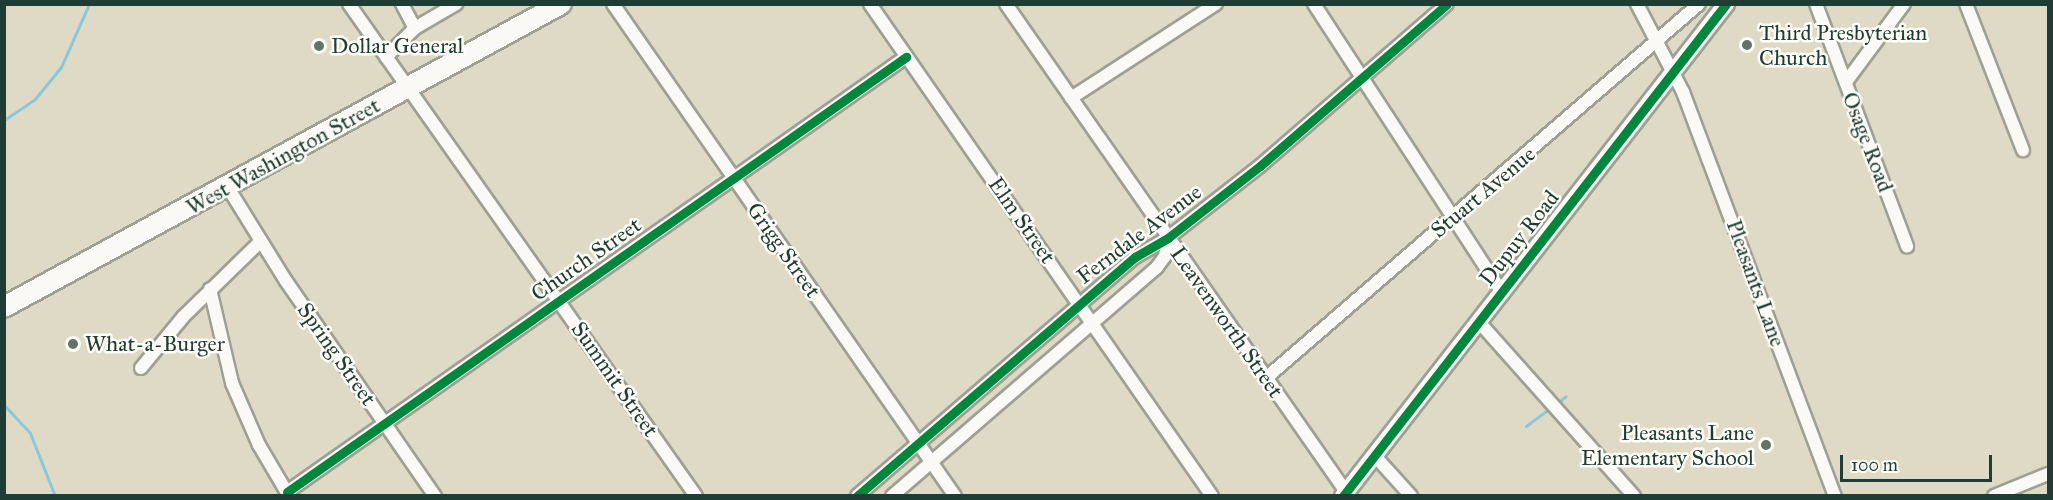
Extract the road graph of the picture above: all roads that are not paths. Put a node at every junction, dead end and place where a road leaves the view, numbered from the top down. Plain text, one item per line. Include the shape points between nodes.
1 (349, 4) edge
2 (402, 4) edge
3 (456, 4) edge
4 (561, 4) edge
5 (613, 4) edge
6 (870, 4) edge
7 (1006, 4) edge
8 (1216, 4) edge
9 (1314, 4) edge
10 (1447, 4) edge
11 (1636, 4) edge
12 (1699, 4) edge
13 (1726, 4) edge
14 (1816, 4) edge
15 (1904, 4) edge
16 (1966, 4) edge
17 (415, 28) junction
18 (1658, 40) junction
19 (386, 57) junction
20 (906, 57) junction
21 (1674, 71) junction
22 (1362, 77) junction
23 (1846, 82) junction
24 (409, 87) junction
25 (1071, 98) junction
26 (2024, 150) dead end
27 (735, 179) junction
28 (227, 186) junction
29 (1453, 218) junction
30 (1169, 237) junction
31 (261, 241) junction
32 (1907, 246) dead end
33 (210, 289) junction
34 (1502, 292) junction
35 (560, 301) junction
36 (1081, 304) junction
37 (4, 307) edge
38 (1093, 322) junction
39 (1479, 322) junction
40 (141, 368) dead end
41 (1266, 378) junction
42 (384, 423) junction
43 (918, 443) junction
44 (1374, 455) junction
45 (931, 462) junction
46 (2049, 474) edge
47 (288, 494) edge
48 (1345, 494) edge
49 (2002, 494) edge
50 (435, 495) edge
51 (696, 495) edge
52 (857, 495) edge
53 (892, 495) edge
54 (955, 495) edge
55 (1212, 495) edge
56 (1411, 495) edge
57 (1634, 495) edge
58 (1835, 495) edge

1 - 19 street, Summit Street
2 - 17 street
3 - 17 street
4 - 24 main road, West Washington Street
5 - 27 street, Grigg Street
6 - 20 street, Elm Street
7 - 25 street, Leavenworth Street
8 - 25 street
9 - 22 street
10 - 22 street, Ferndale Avenue
11 - 18 street, Pleasants Lane
12 - 18 street, Stuart Avenue
13 - 21 street, Dupuy Road
14 - 23 street, Osage Road
15 - 23 street
16 - 26 street
17 - 19 street
18 - 21 street, Pleasants Lane
18 - 29 street, Stuart Avenue
19 - 24 street, Summit Street
20 - 27 street, Church Street
20 - 36 street, Elm Street
21 - 34 street, Dupuy Road
21 - 58 street, Pleasants Lane
22 - 29 street
22 - 30 street, Ferndale Avenue via 1260,166
23 - 32 street, Osage Road
24 - 28 main road, West Washington Street
24 - 35 street, Summit Street
25 - 30 street, Leavenworth Street
27 - 35 street, Church Street
27 - 43 street, Grigg Street
28 - 31 street, Spring Street
28 - 37 main road, West Washington Street
29 - 34 street
29 - 41 street, Stuart Avenue
30 - 36 street, Ferndale Avenue via 1135,257
30 - 38 street, Ferndale Avenue via 1165,256 1157,267
30 - 41 street, Leavenworth Street
31 - 33 street
31 - 42 street, Spring Street
33 - 40 street
33 - 47 street via 232,383 258,445
34 - 39 street, Dupuy Road
35 - 42 street, Church Street
35 - 51 street, Summit Street
36 - 38 street, Elm Street
36 - 43 street, Ferndale Avenue
38 - 45 street, Ferndale Avenue
38 - 55 street, Elm Street
39 - 44 street, Dupuy Road
39 - 57 street
41 - 48 street, Leavenworth Street
42 - 47 street, Church Street
42 - 50 street, Spring Street
43 - 45 street, Grigg Street
43 - 52 street, Ferndale Avenue
44 - 48 street, Dupuy Road
44 - 56 street
45 - 53 street, Ferndale Avenue
45 - 54 street, Grigg Street
46 - 49 street

